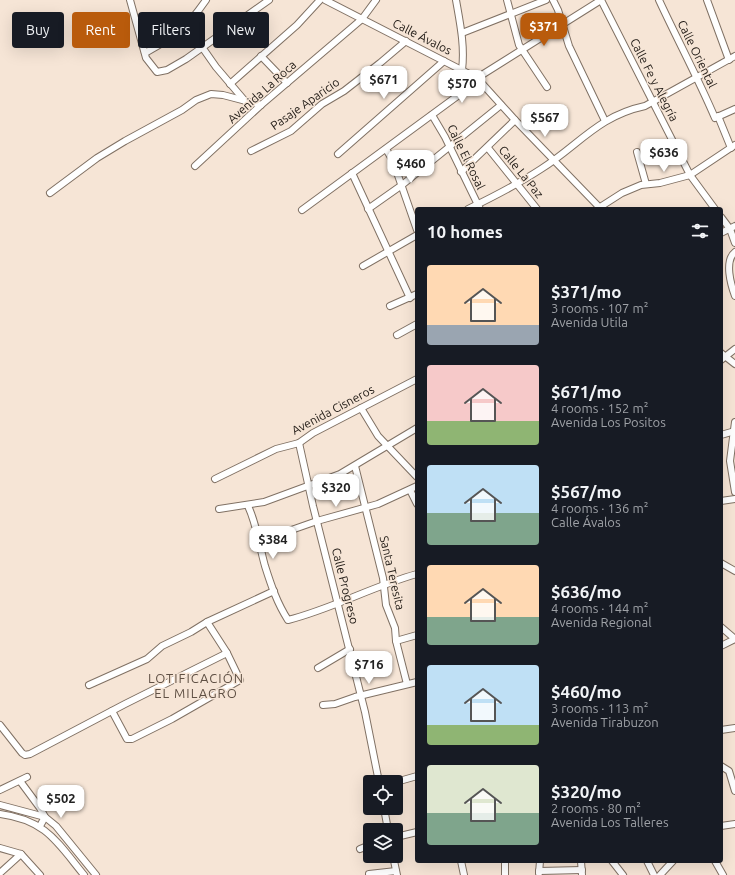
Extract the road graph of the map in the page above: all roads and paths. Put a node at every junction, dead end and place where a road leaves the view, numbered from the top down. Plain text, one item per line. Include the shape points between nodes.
1 (130, 0) edge
2 (206, 0) edge
3 (269, 0) edge
4 (320, 0) edge
5 (325, 0) edge
6 (376, 0) edge
7 (456, 0) edge
8 (507, 0) edge
9 (546, 0) edge
10 (553, 0) edge
11 (601, 0) edge
12 (659, 0) edge
13 (707, 0) edge
14 (511, 15) junction
15 (362, 19) junction
16 (562, 24) junction
17 (462, 33) junction
18 (406, 41) junction
19 (205, 45) edge
20 (201, 48) edge
21 (203, 48) edge
22 (522, 50) junction
23 (145, 53) junction
24 (261, 56) junction
25 (732, 58) edge
26 (444, 61) junction
27 (462, 70) junction
28 (477, 78) junction
29 (697, 78) junction
30 (287, 83) junction
31 (230, 84) junction
32 (547, 87) dead end
33 (245, 102) junction
34 (653, 102) junction
35 (262, 105) junction
36 (501, 105) junction
37 (735, 109) edge
38 (432, 115) junction
39 (716, 117) junction
40 (515, 120) junction
41 (606, 121) junction
42 (449, 147) junction
43 (733, 147) edge
44 (488, 148) junction
45 (386, 149) junction
46 (251, 151) dead end
47 (637, 152) dead end
48 (338, 154) dead end
49 (553, 160) junction
50 (195, 166) dead end
51 (461, 172) junction
52 (352, 173) junction
53 (690, 175) junction
54 (516, 184) junction
55 (646, 184) junction
56 (402, 185) junction
57 (50, 193) dead end
58 (479, 207) edge
59 (534, 207) edge
60 (598, 207) edge
61 (601, 207) edge
62 (714, 207) edge
63 (368, 209) junction
64 (302, 210) dead end
65 (723, 219) edge
66 (415, 224) edge
67 (732, 228) edge
68 (415, 236) edge
69 (735, 243) edge
70 (387, 252) junction
71 (735, 252) edge
72 (363, 266) dead end
73 (415, 295) edge
74 (735, 296) edge
75 (410, 298) junction
76 (390, 306) dead end
77 (415, 325) edge
78 (397, 335) dead end
79 (735, 349) edge
80 (723, 356) edge
81 (723, 358) edge
82 (735, 364) edge
83 (415, 380) edge
84 (361, 408) junction
85 (735, 422) edge
86 (415, 429) edge
87 (734, 431) edge
88 (723, 434) edge
89 (299, 442) junction
90 (386, 446) junction
91 (355, 466) junction
92 (415, 475) edge
93 (215, 478) dead end
94 (309, 487) junction
95 (415, 487) edge
96 (410, 490) junction
97 (735, 492) edge
98 (735, 499) edge
99 (415, 500) edge
100 (723, 501) edge
101 (248, 506) junction
102 (366, 508) junction
103 (219, 509) dead end
104 (317, 521) junction
105 (260, 541) junction
106 (723, 564) edge
107 (735, 571) edge
108 (415, 575) edge
109 (383, 584) junction
110 (274, 592) junction
111 (338, 603) junction
112 (207, 622) junction
113 (723, 629) edge
114 (415, 636) edge
115 (735, 639) edge
116 (396, 641) junction
117 (723, 645) edge
118 (350, 649) junction
119 (227, 653) junction
120 (318, 668) dead end
121 (415, 682) edge
122 (408, 684) junction
123 (89, 685) dead end
124 (362, 696) junction
125 (324, 705) dead end
126 (112, 711) junction
127 (0, 725) edge
128 (735, 728) edge
129 (723, 730) edge
130 (723, 767) edge
131 (378, 775) edge
132 (27, 777) dead end
133 (415, 777) edge
134 (403, 780) edge
135 (20, 781) junction
136 (0, 790) edge
137 (735, 791) edge
138 (0, 805) edge
139 (0, 814) edge
140 (45, 817) junction
141 (735, 824) edge
142 (40, 826) junction
143 (723, 826) edge
144 (415, 832) edge
145 (403, 835) edge
146 (0, 848) edge
147 (363, 848) edge
148 (360, 849) dead end
149 (21, 854) junction
150 (395, 863) edge
151 (461, 863) edge
152 (505, 863) edge
153 (540, 863) edge
154 (614, 863) edge
155 (648, 863) edge
156 (671, 863) edge
157 (716, 863) edge
158 (582, 872) edge
159 (0, 873) edge
160 (397, 873) edge
161 (539, 873) edge
162 (369, 874) edge
163 (40, 875) edge
164 (84, 875) edge
165 (96, 875) edge
166 (464, 875) edge
167 (505, 875) edge
168 (623, 875) edge
169 (654, 875) edge
170 (660, 875) edge
171 (723, 875) edge

1 - 23 street
2 - 23 street via 174,38
3 - 19 street
4 - 24 street via 297,25
5 - 15 street, Calle Ávalos
6 - 15 street, Avenida La Roca
7 - 17 street
8 - 14 street
9 - 14 street
10 - 16 street
11 - 16 street
11 - 34 street, Calle Fe y Alegría
12 - 29 street, Calle Oriental
13 - 25 street
14 - 17 street
14 - 22 street
15 - 18 street, Calle Ávalos
15 - 30 street, Avenida La Roca
16 - 22 street
16 - 41 street via 569,46
17 - 27 street
18 - 26 street, Calle Ávalos
18 - 46 street, Pasaje Aparicio via 344,91 322,104 291,131
20 - 23 street via 167,70 157,72
21 - 31 street
22 - 28 street
22 - 32 street
24 - 30 street
24 - 31 street
25 - 29 street
26 - 27 street, Calle Ávalos
26 - 48 street
27 - 28 street, Calle Ávalos
28 - 36 street, Calle Ávalos
28 - 38 street via 471,86
29 - 34 street
29 - 39 street, Calle Oriental
30 - 35 street, Avenida La Roca
31 - 33 street
33 - 35 street
33 - 57 street via 211,94 196,100 98,158
34 - 41 street
34 - 53 street, Calle Fe y Alegría
35 - 50 street, Avenida La Roca
36 - 40 street, Calle Ávalos
36 - 42 street
37 - 39 street
38 - 42 street, Calle El Rosal
38 - 45 street
39 - 43 street, Calle Oriental
40 - 44 street
40 - 49 street, Calle Ávalos
41 - 49 street via 597,125
42 - 51 street, Calle El Rosal
42 - 56 street
43 - 53 street
44 - 51 street
44 - 54 street, Calle La Paz
45 - 52 street
45 - 56 street
47 - 55 street
49 - 54 street
49 - 60 street, Calle Ávalos
51 - 58 street, Calle El Rosal
52 - 63 street
52 - 64 street
53 - 55 street
53 - 62 street, Calle Fe y Alegría
54 - 58 street
54 - 59 street, Calle La Paz
55 - 61 street via 622,193
56 - 63 street
56 - 66 street
63 - 70 street
65 - 67 street
67 - 69 street
68 - 70 street
70 - 72 street
70 - 75 street
71 - 74 street via 730,259 729,268
73 - 75 street
75 - 76 street
77 - 78 street
79 - 80 street
81 - 82 street
83 - 84 street, Avenida Cisneros
84 - 89 street, Avenida Cisneros
84 - 90 street
85 - 87 street
86 - 90 street
87 - 88 street
87 - 97 street via 730,461
89 - 93 street, Avenida Cisneros via 276,449
89 - 94 street, Calle Progreso
90 - 91 street
90 - 92 street
91 - 94 street
91 - 102 street, Santa Teresita
94 - 101 street
94 - 104 street, Calle Progreso
95 - 96 street
96 - 99 street
96 - 102 street
98 - 100 street
101 - 103 street
101 - 105 street
102 - 104 street
102 - 109 street, Santa Teresita
104 - 105 street
104 - 111 street, Calle Progreso
105 - 110 street
106 - 107 street
108 - 109 street
109 - 111 street
109 - 116 street, Santa Teresita
110 - 111 street via 288,620
110 - 112 street
111 - 118 street, Calle Progreso
112 - 119 street
112 - 123 street via 162,646 147,659
113 - 115 street
114 - 116 street
115 - 117 street
116 - 122 street, Santa Teresita
118 - 120 street
118 - 124 street, Calle Progreso
119 - 126 street
119 - 126 street via 240,680 139,736 127,739
121 - 122 street
122 - 124 street
124 - 125 street
124 - 131 street, Calle Progreso
126 - 127 street via 25,755
128 - 129 street
130 - 137 street via 729,771
132 - 135 street
133 - 134 street
135 - 136 street
135 - 140 street
138 - 140 street
139 - 142 street
140 - 142 street
140 - 165 street via 56,826
141 - 143 street
142 - 164 street via 51,835
144 - 145 street
146 - 149 street
147 - 148 street
149 - 159 street
149 - 163 street
150 - 160 street
151 - 166 street
152 - 167 street
153 - 161 street
154 - 168 street
155 - 169 street
156 - 170 street
157 - 171 street
158 - 161 street
160 - 162 street

